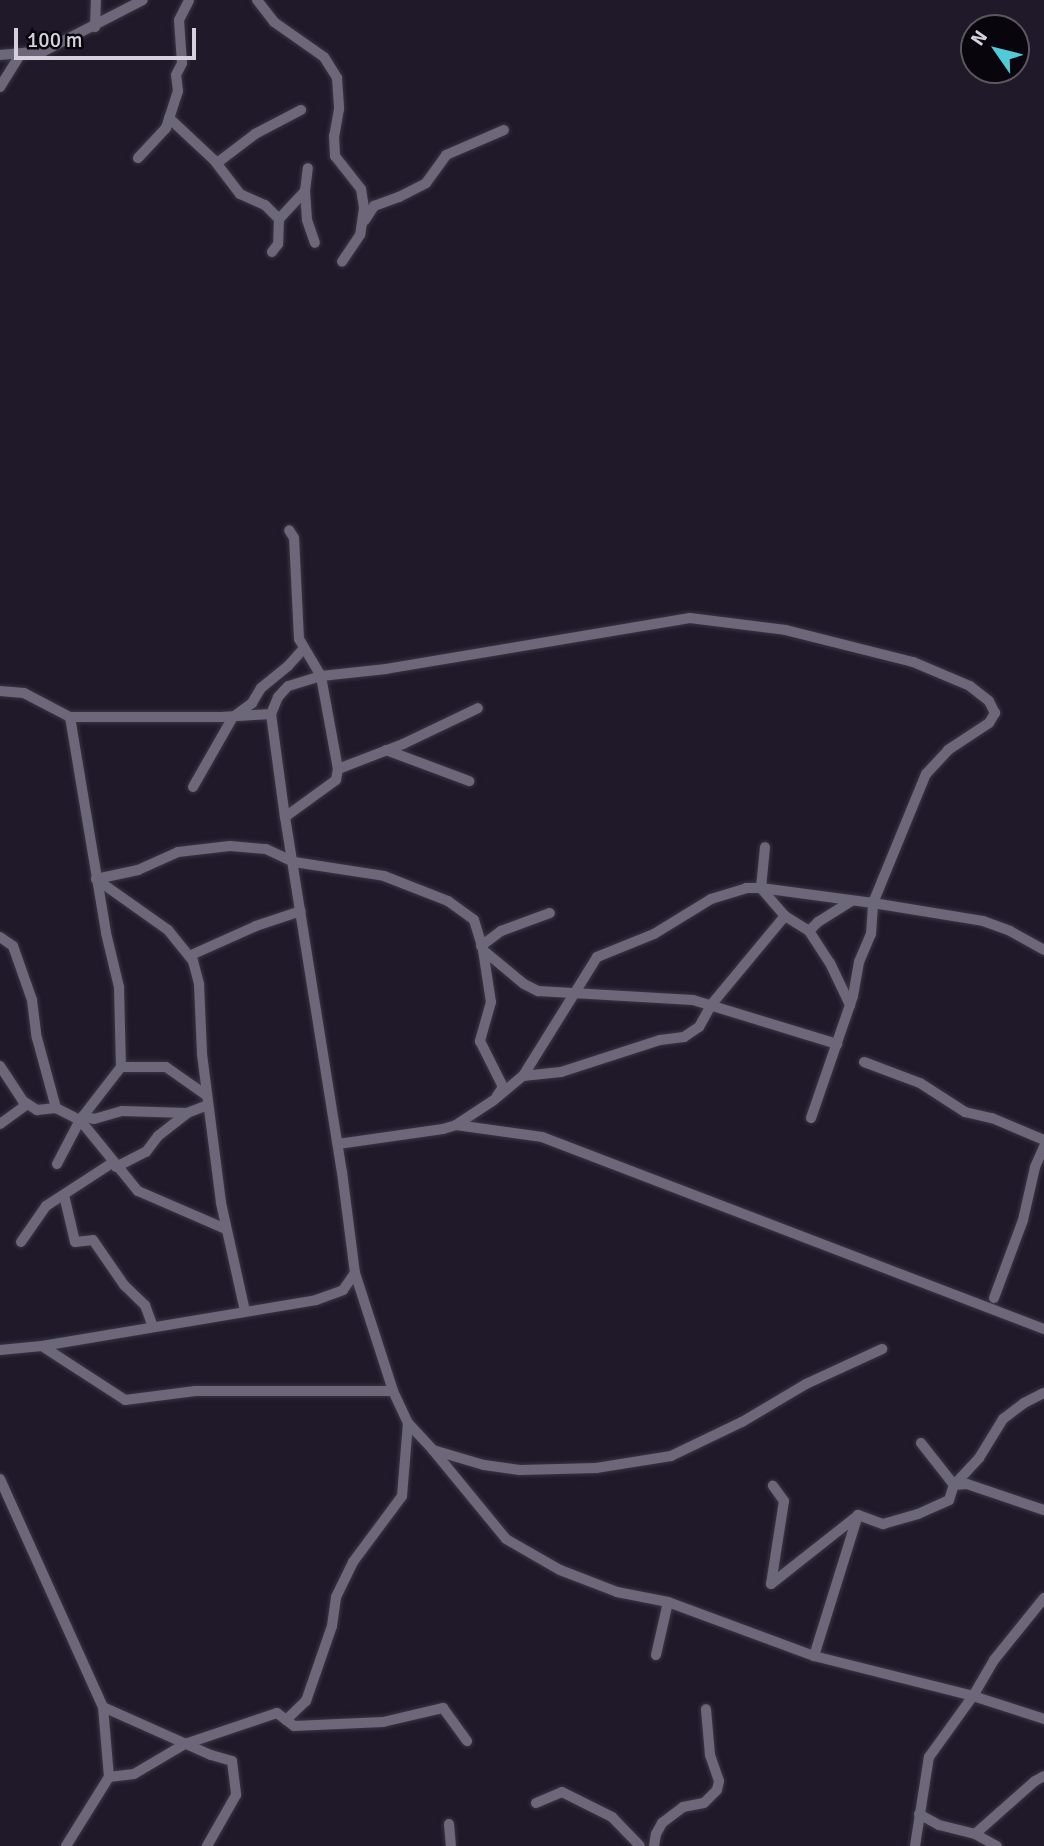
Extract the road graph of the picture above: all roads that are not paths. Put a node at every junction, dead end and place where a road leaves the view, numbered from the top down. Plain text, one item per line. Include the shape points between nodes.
1 (96, 0) edge
2 (143, 0) edge
3 (197, 0) edge
4 (257, 0) edge
5 (188, 4) edge
6 (95, 27) junction
7 (21, 54) junction
8 (0, 55) edge
9 (0, 87) edge
10 (301, 110) dead end
11 (169, 118) junction
12 (504, 130) dead end
13 (138, 158) dead end
14 (217, 163) junction
15 (308, 168) dead end
16 (305, 191) junction
17 (279, 219) junction
18 (361, 225) junction
19 (315, 243) dead end
20 (272, 252) dead end
21 (342, 262) dead end
22 (289, 530) dead end
23 (304, 648) junction
24 (321, 676) junction
25 (0, 691) edge
26 (478, 708) dead end
27 (271, 714) junction
28 (70, 717) junction
29 (233, 717) junction
30 (386, 750) junction
31 (338, 769) junction
32 (469, 781) dead end
33 (193, 787) dead end
34 (285, 817) junction
35 (765, 847) dead end
36 (294, 862) junction
37 (96, 879) junction
38 (761, 888) junction
39 (851, 901) junction
40 (873, 903) junction
41 (301, 911) junction
42 (550, 913) dead end
43 (785, 916) junction
44 (809, 931) junction
45 (0, 937) edge
46 (482, 948) junction
47 (1044, 950) edge
48 (188, 956) junction
49 (573, 992) junction
50 (711, 1005) junction
51 (850, 1005) junction
52 (836, 1044) junction
53 (864, 1062) dead end
54 (0, 1066) edge
55 (121, 1067) junction
56 (523, 1076) junction
57 (207, 1100) junction
58 (494, 1100) junction
59 (28, 1104) junction
60 (56, 1108) junction
61 (187, 1113) junction
62 (81, 1118) junction
63 (811, 1118) dead end
64 (0, 1124) edge
65 (456, 1125) junction
66 (1044, 1140) edge
67 (338, 1144) junction
68 (1044, 1147) edge
69 (57, 1164) dead end
70 (114, 1165) junction
71 (64, 1195) junction
72 (226, 1229) junction
73 (21, 1242) dead end
74 (355, 1273) junction
75 (994, 1298) dead end
76 (245, 1311) junction
77 (153, 1327) junction
78 (1044, 1329) edge
79 (42, 1346) junction
80 (882, 1349) dead end
81 (0, 1350) edge
82 (393, 1391) junction
83 (1044, 1393) edge
84 (408, 1423) junction
85 (921, 1443) dead end
86 (433, 1450) junction
87 (0, 1479) edge
88 (954, 1485) junction
89 (773, 1486) dead end
90 (1044, 1510) edge
91 (858, 1516) junction
92 (1044, 1598) edge
93 (668, 1602) junction
94 (656, 1655) dead end
95 (814, 1656) junction
96 (973, 1696) junction
97 (103, 1707) junction
98 (706, 1709) dead end
99 (1044, 1719) edge
100 (286, 1720) junction
101 (467, 1741) dead end
102 (185, 1744) junction
103 (1044, 1776) edge
104 (109, 1777) junction
105 (536, 1803) dead end
106 (919, 1814) junction
107 (449, 1824) dead end
108 (975, 1834) junction
109 (655, 1840) edge
110 (636, 1843) edge
111 (66, 1846) edge
112 (207, 1846) edge
113 (451, 1846) edge
114 (915, 1846) edge
115 (996, 1846) edge

1 - 6 street
2 - 6 street
3 - 5 street
4 - 18 street via 274,22 324,57 337,78 340,109 335,156 361,189
5 - 11 street via 179,20 182,63
6 - 7 street via 44,51
7 - 8 street
7 - 9 street
10 - 14 street via 255,134
11 - 13 street via 166,128
11 - 14 street
12 - 18 street via 446,155 426,183 374,206
14 - 17 street via 240,194 265,205
15 - 16 street
16 - 17 street
16 - 19 street via 307,220
17 - 20 street via 278,244
18 - 21 street via 360,235
22 - 23 street via 294,538 299,639
23 - 24 street
23 - 29 street
24 - 27 street via 288,686
24 - 31 street
24 - 40 street via 690,618 786,630 913,662 970,686 989,701 995,715 948,750 926,774
25 - 28 street via 24,693
26 - 30 street
27 - 29 street
27 - 34 street
28 - 29 street
28 - 37 street
29 - 33 street
30 - 31 street
30 - 32 street
31 - 34 street via 336,780
34 - 36 street
35 - 38 street
36 - 37 street via 266,849 230,846 178,852 138,870
36 - 41 street
36 - 46 street via 384,876 448,901 474,920
37 - 48 street via 167,930
37 - 55 street via 119,987
38 - 39 street
38 - 43 street
38 - 49 street via 711,899 654,934 601,954
39 - 40 street
39 - 44 street
40 - 47 street via 984,921
40 - 51 street via 871,934 859,962
41 - 48 street
41 - 67 street
42 - 46 street via 501,930
43 - 44 street
43 - 50 street
44 - 51 street
45 - 60 street via 13,946 32,1000
46 - 49 street via 538,991
46 - 58 street via 491,1002 480,1041 503,1087
48 - 57 street via 199,984
49 - 50 street
49 - 56 street
50 - 52 street
50 - 56 street via 691,1034 561,1072
51 - 52 street
52 - 63 street
53 - 66 street via 920,1083 965,1112
54 - 59 street
55 - 57 street via 166,1067
55 - 62 street
56 - 58 street
57 - 61 street
57 - 72 street
58 - 65 street
59 - 60 street via 37,1110
59 - 64 street
60 - 62 street
61 - 62 street via 122,1111
61 - 70 street via 146,1152
62 - 69 street
62 - 70 street
65 - 67 street
65 - 78 street via 542,1137
67 - 74 street
68 - 75 street
70 - 71 street
70 - 72 street via 141,1194
71 - 73 street via 46,1206
71 - 77 street via 75,1242 93,1240 124,1285 145,1305
72 - 76 street
74 - 76 street via 343,1290 316,1300
74 - 82 street
76 - 77 street
77 - 79 street
79 - 81 street
79 - 82 street via 125,1400 194,1391
80 - 86 street via 671,1456 596,1468 520,1470
82 - 84 street
83 - 88 street via 1003,1419 979,1458
84 - 86 street
84 - 100 street via 402,1496 354,1562 336,1597 332,1626 306,1701
85 - 88 street
86 - 93 street via 492,1525 524,1552 600,1587
87 - 97 street
88 - 90 street via 967,1484
88 - 91 street via 949,1500 918,1514 883,1524
89 - 91 street via 784,1501 771,1584
91 - 95 street
92 - 96 street via 994,1660
93 - 94 street
93 - 95 street
95 - 96 street
96 - 99 street
96 - 106 street via 929,1757
97 - 102 street
97 - 104 street
98 - 109 street via 717,1790 704,1803 683,1807 663,1823
100 - 101 street via 295,1727 383,1723 443,1708
100 - 102 street via 277,1713
102 - 104 street via 135,1774
102 - 112 street via 232,1761 236,1795
103 - 108 street
104 - 111 street
105 - 110 street via 562,1792 612,1817
106 - 108 street via 939,1825
106 - 114 street
107 - 113 street
108 - 115 street
109 - 110 street

